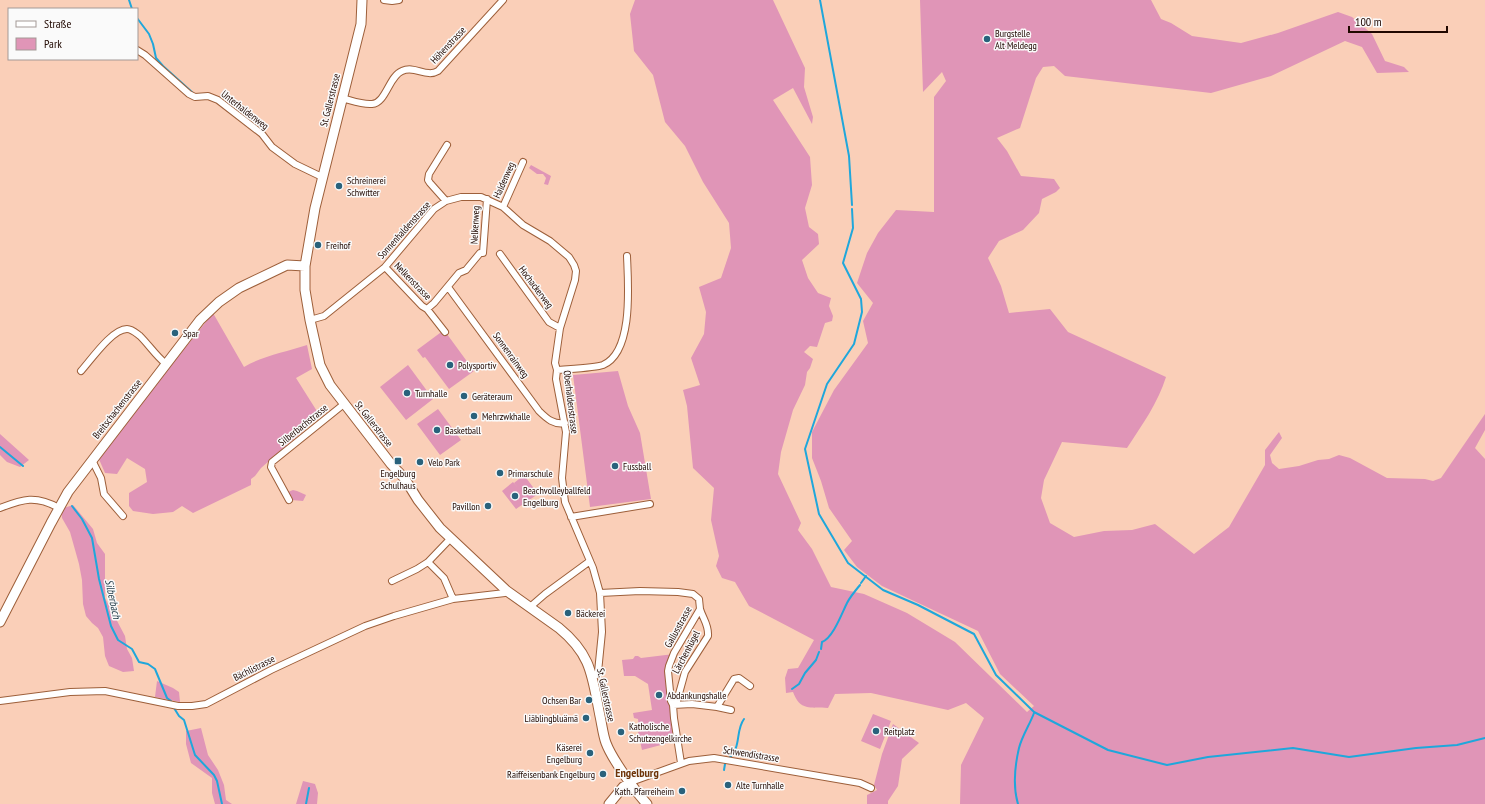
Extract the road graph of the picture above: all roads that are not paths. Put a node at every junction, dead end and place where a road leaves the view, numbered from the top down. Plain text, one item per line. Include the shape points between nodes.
1 (362, 0) edge
2 (384, 0) edge
3 (399, 0) edge
4 (503, 0) edge
5 (138, 51) edge
6 (341, 98) junction
7 (447, 145) dead end
8 (523, 162) dead end
9 (322, 177) junction
10 (487, 199) junction
11 (446, 201) junction
12 (503, 207) junction
13 (483, 253) joint
14 (500, 254) dead end
15 (627, 256) dead end
16 (305, 266) junction
17 (385, 267) junction
18 (448, 286) junction
19 (427, 309) junction
20 (310, 320) junction
21 (560, 328) junction
22 (445, 332) dead end
23 (166, 364) junction
24 (557, 370) junction
25 (81, 371) dead end
26 (344, 404) junction
27 (565, 423) junction
28 (91, 462) junction
29 (289, 500) dead end
30 (650, 504) dead end
31 (0, 508) edge
32 (59, 508) junction
33 (123, 516) dead end
34 (571, 517) junction
35 (451, 538) junction
36 (590, 561) junction
37 (428, 562) junction
38 (392, 581) dead end
39 (508, 591) junction
40 (600, 592) junction
41 (453, 599) junction
42 (530, 607) junction
43 (700, 609) junction
44 (0, 622) edge
45 (592, 676) junction
46 (750, 686) dead end
47 (0, 701) edge
48 (673, 704) junction
49 (717, 707) junction
50 (731, 710) dead end
51 (681, 763) junction
52 (631, 782) junction
53 (871, 788) dead end
54 (609, 804) edge
55 (647, 804) edge

1 - 6 street, St. Gallerstrasse via 360,24
2 - 3 street
4 - 6 street, Höhenstrasse via 438,71 432,74 413,69 402,71 395,76 375,104
5 - 9 street, Unterhaldenweg via 189,94 218,100 262,134 272,147 295,164
6 - 9 street, St. Gallerstrasse
7 - 11 street via 428,180
8 - 12 street, Haldenweg
9 - 16 street, St. Gallerstrasse
10 - 11 street, Sonnenhaldenstrasse via 469,196
10 - 12 street, Sonnenhaldenstrasse
10 - 13 street, Nelkenweg
11 - 17 street, Sonnenhaldenstrasse via 430,214
12 - 21 street, Oberhaldenstrasse via 523,225 562,250 574,265 575,280
13 - 18 street, Nelkenstrasse via 480,253
14 - 21 street, Hochackerweg via 549,322
15 - 24 street via 628,307 624,331 616,354 602,365
16 - 20 street, St. Gallerstrasse via 305,290
16 - 23 street, Breitschachenstrasse via 287,265 239,288 219,302 200,320
17 - 19 street, Nelkenstrasse
17 - 20 street, Sonnenhaldenstrasse via 324,316
18 - 19 street, Nelkenstrasse
18 - 27 street, Sonnenrainweg via 539,411 549,421
19 - 22 street, Nelkenstrasse
20 - 26 street, St. Gallerstrasse via 320,365 326,379
21 - 24 street, Oberhaldenstrasse via 555,363
23 - 25 street via 141,337 126,329 110,337
23 - 28 street, Breitschachenstrasse
24 - 27 street, Oberhaldenstrasse via 556,379
26 - 29 street, Silberbachstrasse via 271,464
26 - 35 street, St. Gallerstrasse
27 - 34 street, Oberhaldenstrasse via 563,494
28 - 32 street, Breitschachenstrasse
28 - 33 street via 101,478 104,494
30 - 34 street
31 - 32 street via 29,499
32 - 44 street, Breitschachenstrasse
34 - 36 street, Oberhaldenstrasse
35 - 37 street
35 - 39 street, St. Gallerstrasse
36 - 40 street, Oberhaldenstrasse
36 - 42 street
37 - 38 street
37 - 41 street via 444,578
39 - 41 street, Bächlistrasse via 505,594
39 - 42 street, St. Gallerstrasse
40 - 43 street, Gallusstrasse via 688,593 699,599
40 - 45 street, Oberhaldenstrasse via 602,632 598,672
41 - 47 street, Bächlistrasse via 365,626 206,704 178,706 105,692 70,692
42 - 45 street, St. Gallerstrasse via 576,644 586,658
43 - 48 street, Gallusstrasse via 668,666
43 - 48 street, Lärchenhügel via 707,624 708,636 685,672
45 - 52 street, St. Gallerstrasse via 606,742
46 - 49 street via 739,678 734,679
48 - 49 street
48 - 51 street, Gallusstrasse
49 - 50 street
51 - 52 street, Schwendistrasse
51 - 53 street, Schwendistrasse via 714,758 860,783
52 - 54 street
52 - 55 street, St. Gallerstrasse

